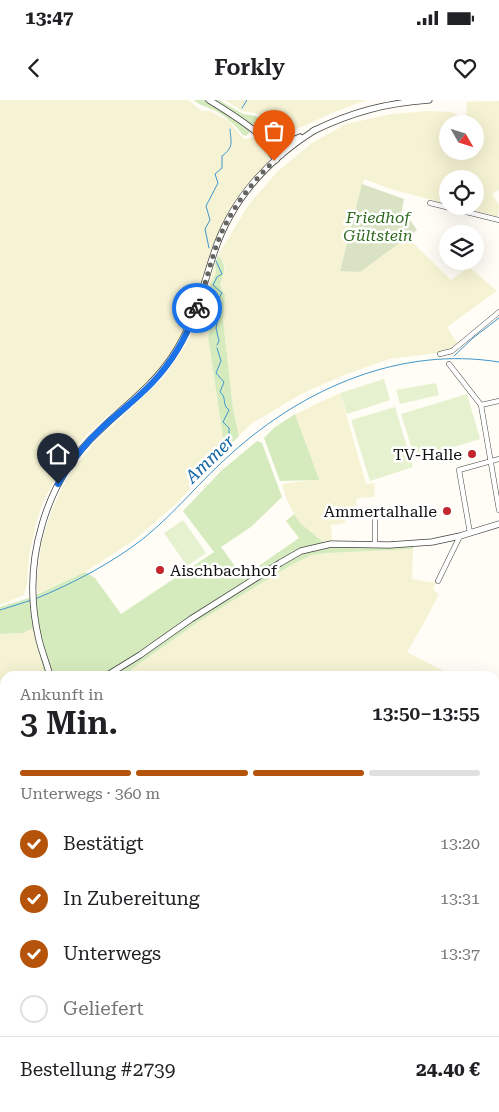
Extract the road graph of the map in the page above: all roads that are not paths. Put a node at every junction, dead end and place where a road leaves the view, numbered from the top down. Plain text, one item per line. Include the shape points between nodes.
1 (209, 100) edge
2 (429, 100) edge
3 (315, 130) junction
4 (258, 134) junction
5 (269, 143) junction
6 (278, 157) junction
7 (430, 203) dead end
8 (499, 220) edge
9 (499, 312) edge
10 (440, 354) dead end
11 (449, 364) dead end
12 (499, 401) edge
13 (481, 405) junction
14 (499, 459) edge
15 (490, 462) junction
16 (499, 510) edge
17 (376, 513) dead end
18 (499, 524) edge
19 (470, 533) junction
20 (460, 536) junction
21 (375, 545) junction
22 (438, 581) dead end
23 (49, 671) edge
24 (114, 671) edge

1 - 4 street
2 - 3 street via 366,109
3 - 5 street via 282,144
3 - 6 street
4 - 5 street
4 - 6 street
5 - 6 street
6 - 23 street via 258,177 225,224 193,318 172,358 149,386 88,441 58,484 38,540 32,594 39,642
7 - 8 street
9 - 10 street via 452,351
11 - 13 street
12 - 13 street
13 - 15 street
14 - 15 street
15 - 16 street
15 - 19 street via 459,470
17 - 21 street
18 - 19 street
19 - 20 street
20 - 21 street via 415,544
20 - 22 street
21 - 24 street via 324,545 295,554

